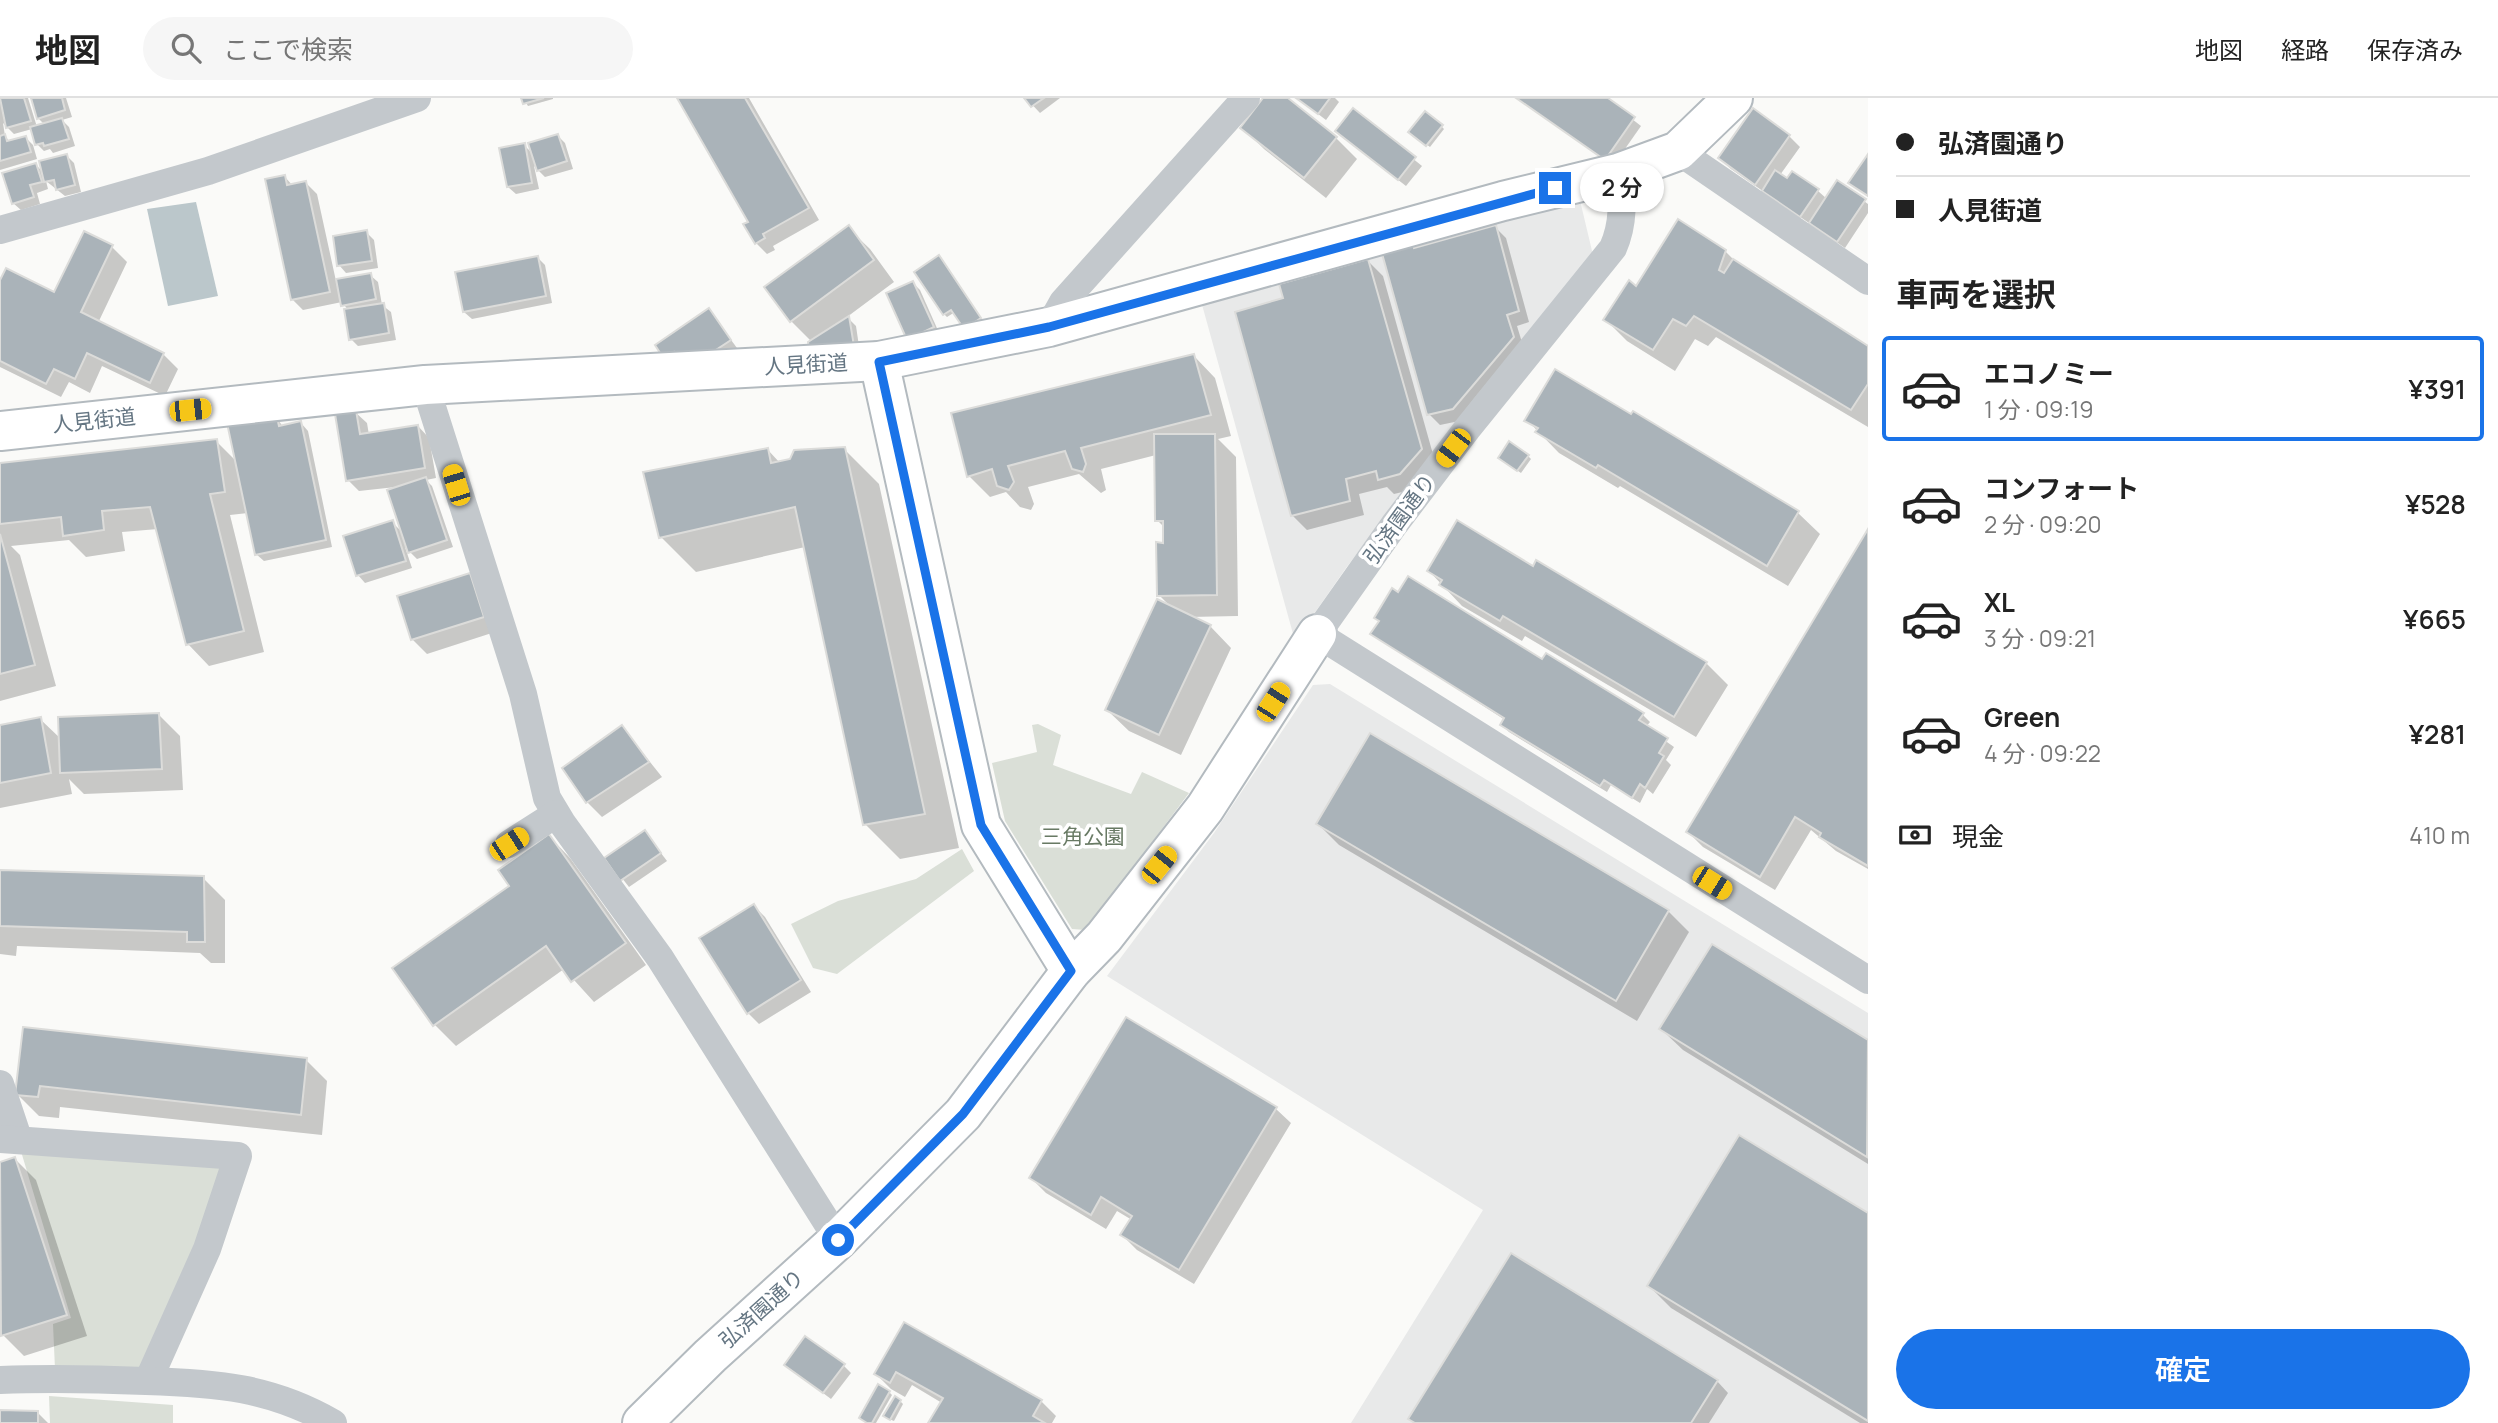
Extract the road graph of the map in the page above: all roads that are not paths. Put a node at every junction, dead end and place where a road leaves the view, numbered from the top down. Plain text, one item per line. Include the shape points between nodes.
1 (417, 98) edge
2 (1246, 98) edge
3 (1733, 98) edge
4 (1678, 151) junction
5 (1618, 173) junction
6 (0, 230) edge
7 (1868, 281) edge
8 (1049, 327) junction
9 (879, 362) junction
10 (425, 386) junction
11 (0, 431) edge
12 (1317, 634) junction
13 (556, 814) junction
14 (509, 844) dead end
15 (1071, 971) junction
16 (1868, 979) edge
17 (0, 1084) edge
18 (9, 1138) edge
19 (838, 1240) junction
20 (0, 1380) edge
21 (148, 1381) junction
22 (333, 1423) edge
23 (642, 1423) edge

1 - 6 street via 208,171
2 - 8 street via 1063,302
3 - 4 main road, 人見街道
4 - 5 main road, 人見街道
4 - 7 street
5 - 8 main road, 人見街道
5 - 12 street, 弘済園通り via 1622,217 1614,248 1467,429
8 - 9 main road, 人見街道
9 - 10 main road, 人見街道
9 - 15 main road via 981,825
10 - 11 main road, 人見街道
10 - 13 street via 523,694 547,797
12 - 15 main road, 弘済園通り via 1205,808 1104,937
12 - 16 street
13 - 14 street
13 - 19 street via 660,958
15 - 19 main road, 弘済園通り via 963,1114
17 - 18 street
18 - 21 street via 238,1156 207,1248
19 - 23 main road, 弘済園通り
20 - 21 street
21 - 22 street via 247,1388

